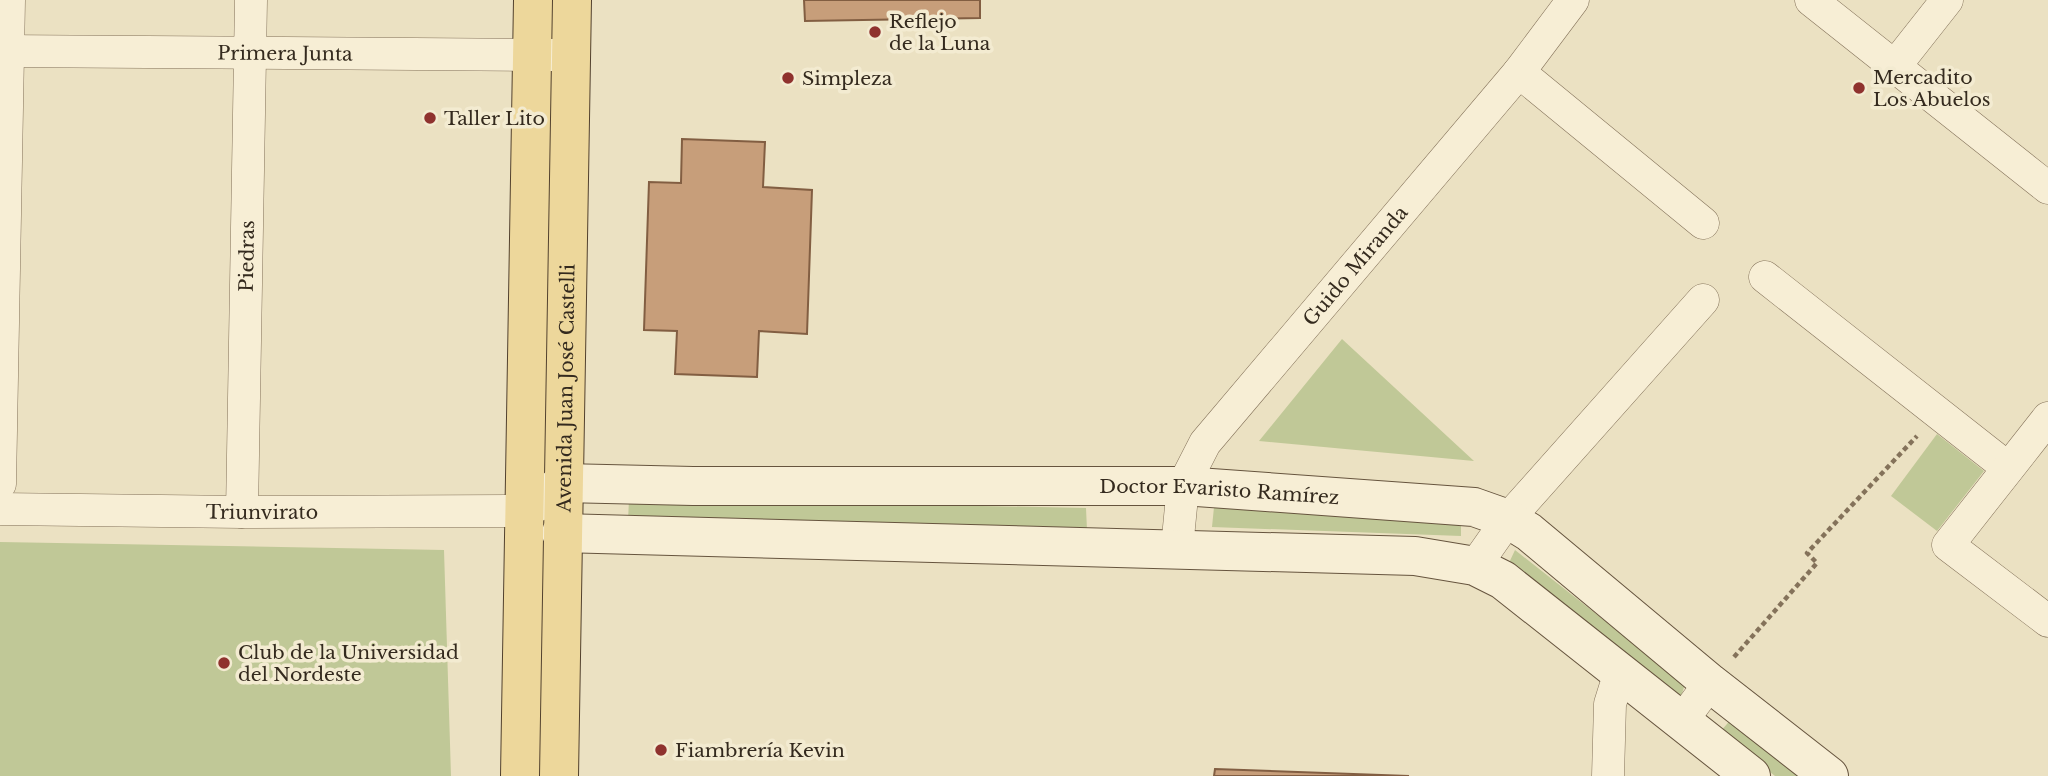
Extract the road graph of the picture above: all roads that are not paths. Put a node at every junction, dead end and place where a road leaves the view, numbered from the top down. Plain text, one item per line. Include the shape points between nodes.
1 (9, 0) edge
2 (251, 0) edge
3 (533, 0) edge
4 (572, 0) edge
5 (1573, 0) edge
6 (1811, 0) edge
7 (1947, 0) edge
8 (250, 50) junction
9 (4, 51) edge
10 (533, 54) junction
11 (571, 55) junction
12 (1895, 66) junction
13 (1519, 72) junction
14 (2048, 188) edge
15 (1703, 223) dead end
16 (1765, 277) dead end
17 (1703, 300) dead end
18 (2048, 418) edge
19 (2008, 468) junction
20 (563, 483) junction
21 (0, 484) edge
22 (1183, 486) junction
23 (0, 509) edge
24 (526, 511) junction
25 (242, 512) junction
26 (1508, 519) junction
27 (561, 533) junction
28 (1177, 548) junction
29 (1475, 566) junction
30 (2048, 621) edge
31 (1620, 673) junction
32 (1710, 684) junction
33 (1681, 722) junction
34 (520, 776) edge
35 (559, 776) edge
36 (1608, 776) edge
37 (1751, 776) edge
38 (1829, 776) edge

1 - 9 street
2 - 8 street, Piedras
3 - 10 main road, Avenida Juan José Castelli
4 - 11 main road, Avenida Juan José Castelli
5 - 13 street, Guido Miranda
6 - 12 street
7 - 12 street
8 - 9 street, Primera Junta
8 - 10 street, Primera Junta
8 - 25 street, Piedras
9 - 21 street
10 - 11 street, Primera Junta
10 - 24 main road, Avenida Juan José Castelli
11 - 20 main road, Avenida Juan José Castelli
12 - 14 street
13 - 15 street
13 - 22 street, Guido Miranda via 1205,443
16 - 19 street
17 - 26 street
18 - 19 street
19 - 30 street via 1948,545
20 - 22 main road, Doctor Evaristo Ramírez
20 - 24 main road
20 - 27 main road, Avenida Juan José Castelli
22 - 26 main road, Doctor Evaristo Ramírez via 1475,507
22 - 28 street, Guido Miranda
23 - 25 street, Triunvirato
24 - 25 street, Triunvirato
24 - 34 main road, Avenida Juan José Castelli
26 - 29 street
26 - 32 main road, Doctor Evaristo Ramírez
27 - 28 main road
27 - 35 main road, Avenida Juan José Castelli
28 - 29 main road via 1415,556
29 - 31 main road via 1503,580
31 - 33 main road
31 - 36 street via 1610,704
32 - 33 street
32 - 38 main road, Doctor Evaristo Ramírez
33 - 37 main road

